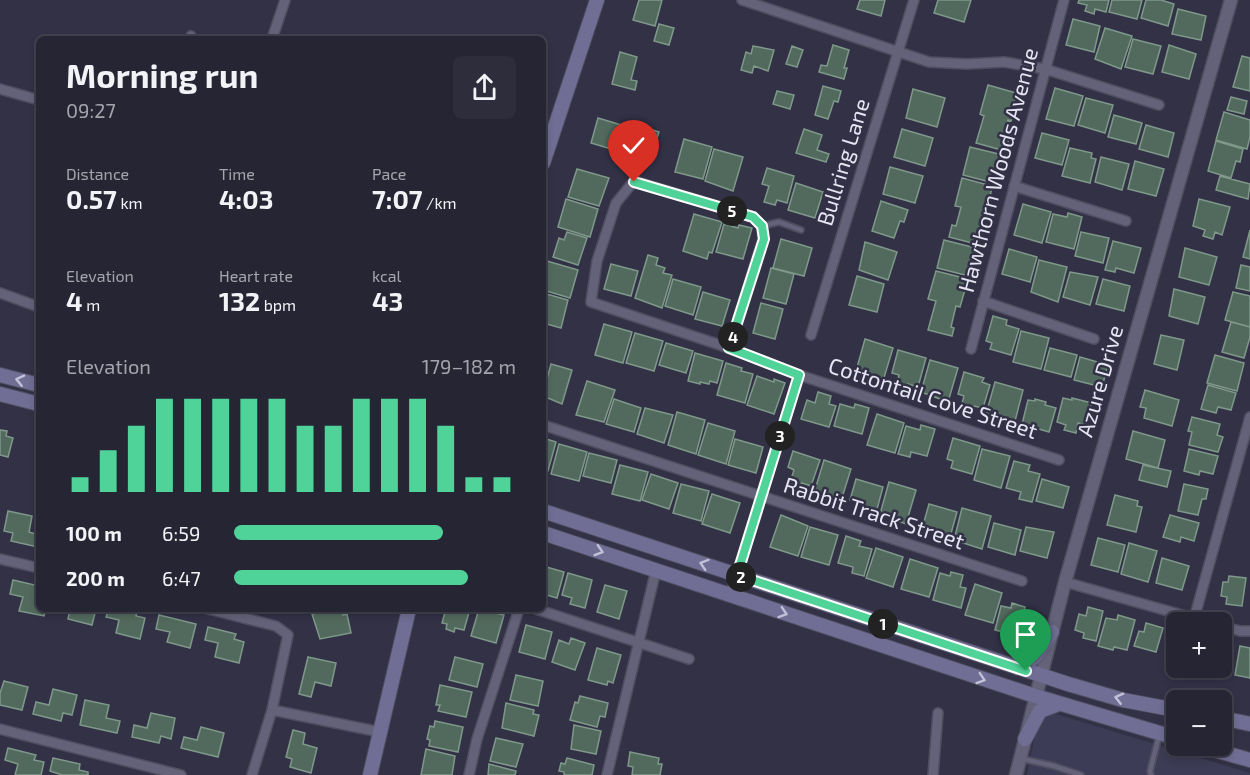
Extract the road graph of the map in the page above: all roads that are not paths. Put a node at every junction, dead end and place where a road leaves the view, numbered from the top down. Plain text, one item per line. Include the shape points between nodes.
1 (285, 0) edge
2 (597, 0) edge
3 (742, 0) edge
4 (914, 0) edge
5 (1064, 0) edge
6 (1231, 0) edge
7 (273, 36) edge
8 (898, 51) junction
9 (1045, 69) junction
10 (0, 89) edge
11 (36, 99) edge
12 (1159, 105) dead end
13 (546, 154) edge
14 (1014, 186) junction
15 (1126, 221) dead end
16 (762, 226) junction
17 (801, 230) dead end
18 (0, 293) edge
19 (983, 301) junction
20 (36, 306) edge
21 (811, 335) dead end
22 (1094, 339) dead end
23 (729, 348) junction
24 (970, 349) dead end
25 (0, 375) edge
26 (799, 375) junction
27 (36, 384) edge
28 (0, 394) edge
29 (36, 403) edge
30 (1250, 417) edge
31 (546, 426) edge
32 (1059, 460) dead end
33 (762, 497) junction
34 (546, 512) edge
35 (546, 534) edge
36 (0, 559) edge
37 (36, 567) edge
38 (656, 570) junction
39 (737, 575) junction
40 (1022, 581) dead end
41 (1065, 582) junction
42 (730, 596) junction
43 (220, 612) edge
44 (408, 612) edge
45 (518, 612) edge
46 (545, 612) edge
47 (1170, 612) edge
48 (1196, 612) edge
49 (1232, 629) edge
50 (1250, 631) edge
51 (1052, 632) junction
52 (638, 642) junction
53 (689, 660) dead end
54 (1018, 668) junction
55 (1040, 675) junction
56 (1035, 696) junction
57 (1061, 704) junction
58 (1166, 708) edge
59 (272, 710) junction
60 (938, 713) dead end
61 (1232, 720) edge
62 (1250, 724) edge
63 (0, 729) edge
64 (380, 732) junction
65 (1160, 734) junction
66 (1166, 736) edge
67 (1024, 739) junction
68 (1232, 755) edge
69 (1020, 758) junction
70 (1250, 760) edge
71 (181, 775) edge
72 (252, 775) edge
73 (370, 775) edge
74 (469, 775) edge
75 (607, 775) edge
76 (933, 775) edge
77 (1016, 775) edge
78 (1081, 775) edge
79 (1151, 775) edge

1 - 7 street
2 - 13 main road
3 - 8 street
4 - 8 street, Bullring Lane
5 - 9 street, Hawthorn Woods Avenue
6 - 41 street, Azure Drive
8 - 9 street via 929,62 1004,62
8 - 21 street, Bullring Lane
9 - 12 street
9 - 14 street, Hawthorn Woods Avenue
10 - 11 street
14 - 15 street
14 - 19 street, Hawthorn Woods Avenue
16 - 17 lane via 779,222
16 - 23 street via 764,239
16 - 23 street, Cottontail Cove Street via 753,217 634,182 616,203 597,261 591,302
18 - 20 street
19 - 22 street
19 - 24 street, Hawthorn Woods Avenue
23 - 26 street, Cottontail Cove Street
27 -> 25 main road
26 - 32 street, Cottontail Cove Street
26 - 33 street
28 - 29 main road
30 - 48 street
31 - 33 street, Rabbit Track Street
33 - 39 street
33 - 40 street, Rabbit Track Street
39 -> 34 main road
35 -> 38 main road
36 - 37 street
38 - 42 main road
38 - 52 street
39 - 42 street
39 - 54 main road
41 - 47 street
41 - 51 street, Azure Drive
42 -> 56 main road
43 - 59 street via 276,626 288,635
44 - 64 main road
45 - 74 street
46 - 52 street
49 - 50 street
51 - 54 main road via 1034,658
51 - 55 street, Azure Drive
52 - 53 street
52 - 75 street
54 - 55 main road
55 - 56 street, Azure Drive
58 -> 55 main road
56 - 57 main road
56 - 67 street, Azure Drive
57 - 65 main road
57 - 67 main road via 1040,711
59 - 64 street
59 - 72 street
60 - 76 street
61 - 62 main road
63 - 71 street
64 - 73 main road
65 - 66 main road
65 - 79 lane
67 - 69 street, Azure Drive
68 - 70 main road
69 - 77 street, Azure Drive
69 - 78 lane

